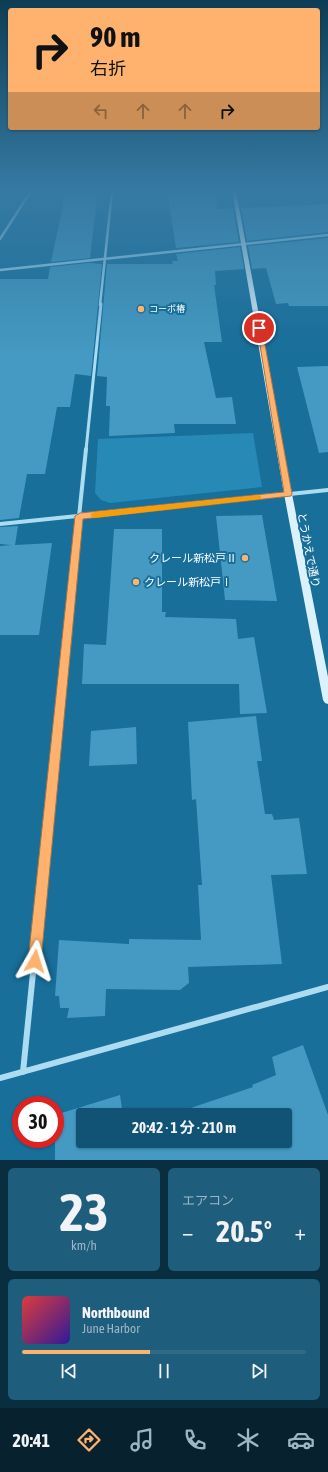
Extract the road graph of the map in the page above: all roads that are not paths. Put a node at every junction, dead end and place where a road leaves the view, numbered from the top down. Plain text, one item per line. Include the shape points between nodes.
1 (106, 245) edge
2 (233, 245) edge
3 (244, 245) edge
4 (105, 259) junction
5 (0, 270) edge
6 (328, 490) edge
7 (288, 494) junction
8 (80, 516) junction
9 (0, 524) edge
10 (328, 700) edge
11 (328, 987) edge
12 (23, 1072) junction
13 (0, 1078) edge

1 - 4 street
2 - 4 street
3 - 7 street, とうかえで通り
4 - 5 street
4 - 8 street
6 - 7 street
7 - 8 street
7 - 10 street, とうかえで通り
8 - 9 street
8 - 12 street
11 - 12 street
12 - 13 street

